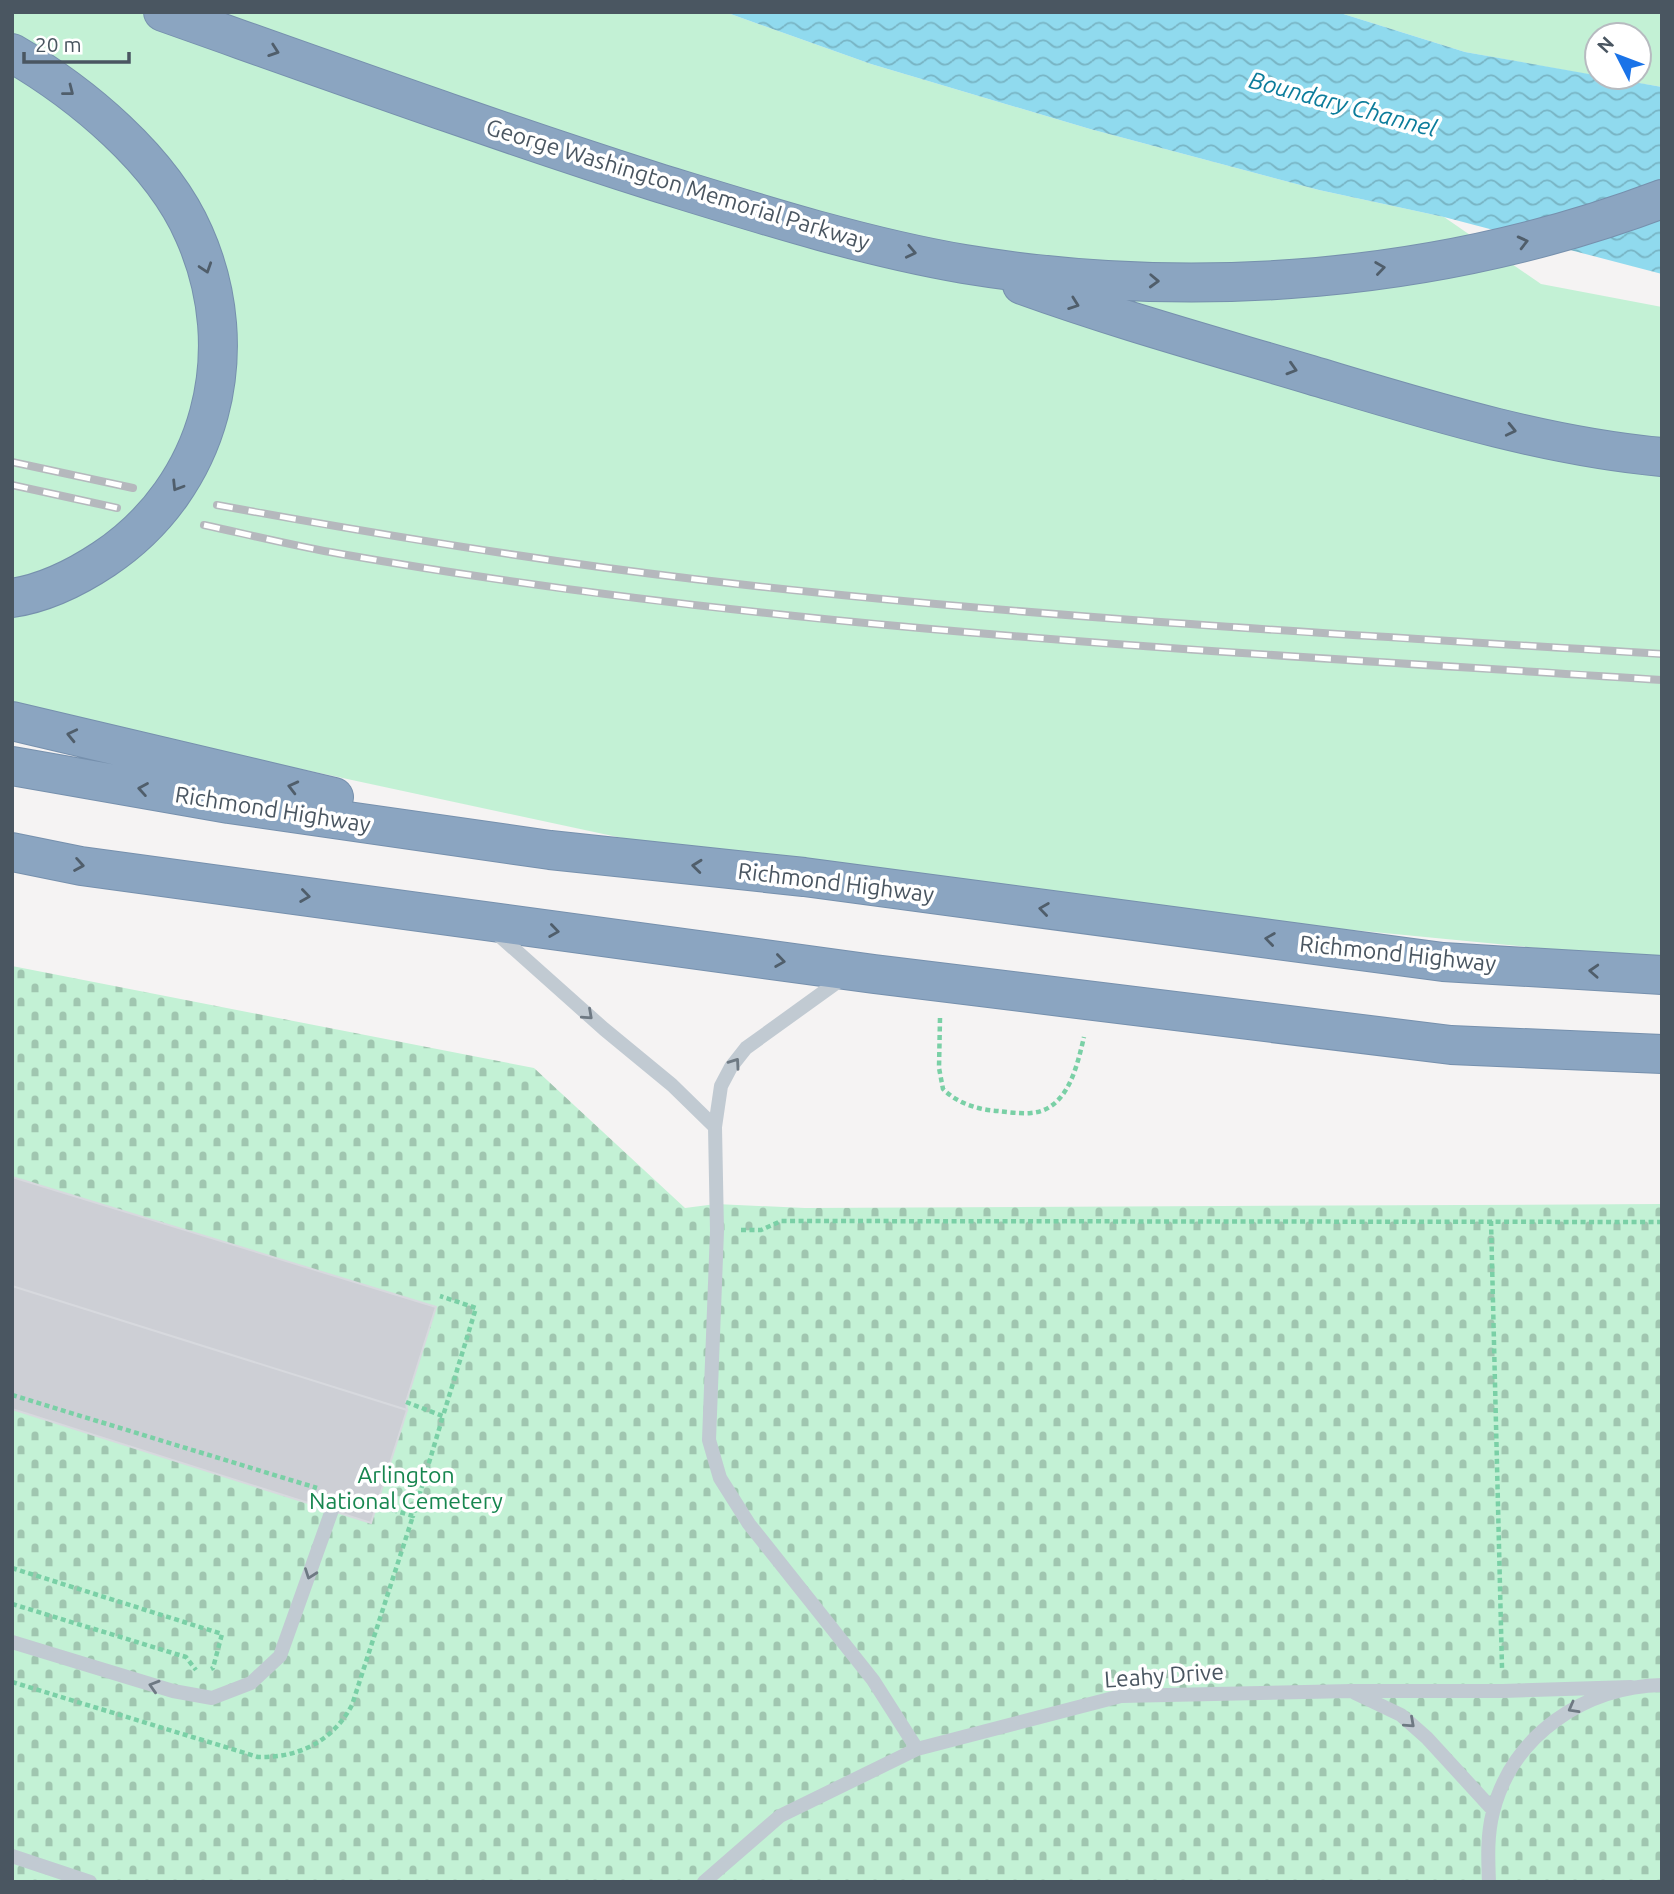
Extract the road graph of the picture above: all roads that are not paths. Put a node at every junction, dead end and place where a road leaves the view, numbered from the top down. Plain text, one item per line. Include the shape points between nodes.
1 (163, 12) edge
2 (12, 53) edge
3 (1662, 200) edge
4 (964, 263) junction
5 (1662, 457) edge
6 (12, 598) edge
7 (12, 721) edge
8 (12, 766) edge
9 (550, 850) junction
10 (12, 852) edge
11 (482, 921) junction
12 (853, 971) junction
13 (1662, 975) edge
14 (1662, 1054) edge
15 (715, 1127) junction
16 (332, 1510) dead end
17 (12, 1642) edge
18 (1662, 1685) edge
19 (1631, 1687) junction
20 (1351, 1691) junction
21 (917, 1749) junction
22 (1493, 1811) junction
23 (12, 1856) edge
24 (90, 1882) edge
25 (704, 1882) edge
26 (1489, 1882) edge

1 -> 4 highway, George Washington Memorial Parkway via 470,121 694,194
2 -> 6 highway via 97,113 176,201 208,275 219,356 212,405 200,441 167,501 142,529 85,572
4 -> 3 highway, George Washington Memorial Parkway via 1109,279 1306,279 1457,257 1580,227
4 -> 5 highway via 1087,308 1369,392 1556,440
9 -> 7 highway
9 -> 8 highway, Richmond Highway via 229,804
13 -> 9 highway, Richmond Highway via 1443,962 804,877
10 -> 11 highway via 81,866
11 -> 12 highway
11 -> 15 lane via 672,1084
12 - 14 highway via 1451,1045
15 -> 12 lane via 721,1086 746,1048
15 - 21 lane via 717,1231 709,1440 720,1478 749,1524 873,1680
16 -> 17 lane via 280,1656 251,1683 212,1698 173,1691
18 - 19 lane
19 - 20 lane, Leahy Drive
19 -> 22 lane via 1593,1697 1559,1716 1530,1742 1508,1774
20 - 21 lane, Leahy Drive via 1121,1696
20 -> 22 lane via 1401,1715
21 - 25 lane, Leahy Drive via 780,1816
22 - 26 lane via 1487,1847
23 - 24 lane

